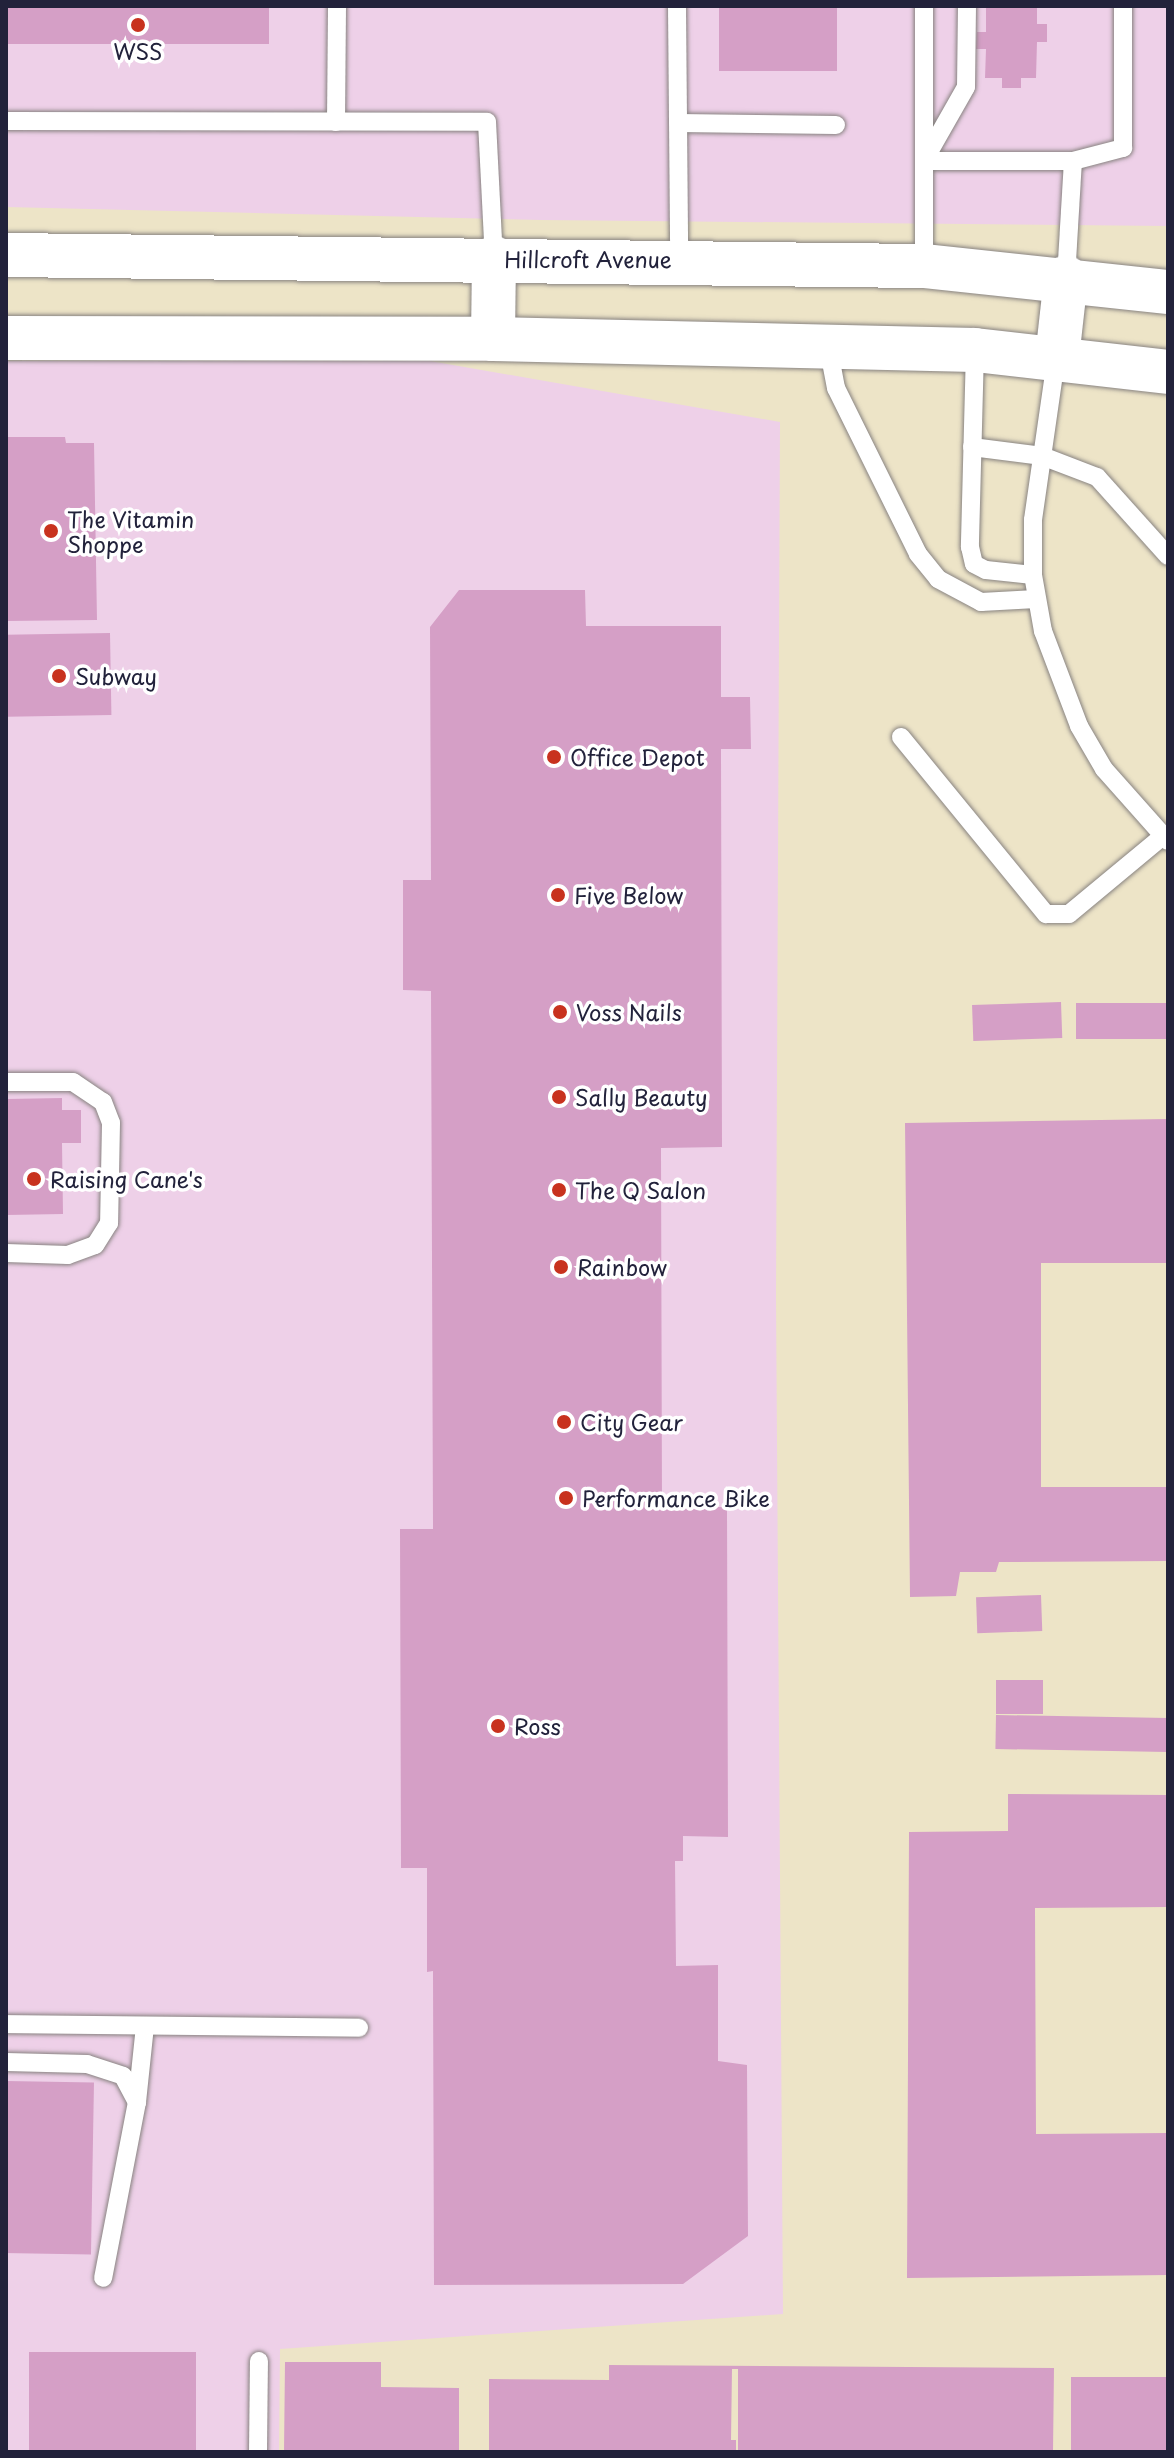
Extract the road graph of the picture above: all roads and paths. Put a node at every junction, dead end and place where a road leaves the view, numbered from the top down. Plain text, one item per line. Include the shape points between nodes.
1 (337, 6) edge
2 (677, 6) edge
3 (924, 6) edge
4 (967, 6) edge
5 (1123, 6) edge
6 (6, 121) edge
7 (336, 122) junction
8 (678, 123) junction
9 (836, 125) dead end
10 (924, 161) junction
11 (1073, 161) junction
12 (6, 255) edge
13 (494, 258) junction
14 (679, 260) junction
15 (924, 266) junction
16 (1066, 278) junction
17 (1168, 292) edge
18 (6, 338) edge
19 (493, 339) junction
20 (828, 346) junction
21 (975, 350) junction
22 (1057, 358) junction
23 (1168, 372) edge
24 (972, 447) junction
25 (1042, 456) junction
26 (1168, 556) edge
27 (1033, 575) junction
28 (1036, 599) junction
29 (901, 737) dead end
30 (1165, 838) edge
31 (6, 1082) edge
32 (6, 1253) edge
33 (6, 2024) edge
34 (145, 2026) junction
35 (359, 2028) dead end
36 (6, 2062) edge
37 (137, 2102) junction
38 (103, 2278) dead end
39 (259, 2361) dead end
40 (258, 2452) edge

1 - 7 lane
2 - 8 lane
3 - 10 lane
4 - 10 lane via 966,87
5 - 11 lane via 1123,148
6 - 7 lane
7 - 13 lane via 487,122
8 - 9 lane
8 - 14 lane
10 - 11 lane
10 - 15 lane
11 - 16 lane
12 - 13 main road, Hillcroft Avenue
13 - 14 main road, Hillcroft Avenue
13 - 19 main road
14 - 15 main road, Hillcroft Avenue
15 - 16 main road, Hillcroft Avenue
16 - 17 main road, Hillcroft Avenue
16 - 22 main road
18 - 19 main road
19 - 20 main road
20 - 21 main road
20 - 28 lane via 836,388 918,554 938,579 981,602
21 - 22 main road
21 - 24 lane
22 - 23 main road
22 - 25 lane
24 - 25 lane
24 - 27 lane via 974,564
25 - 26 lane via 1097,477
25 - 27 lane via 1033,520
27 - 28 lane
28 - 30 lane via 1079,726 1104,769
29 - 30 lane via 1046,914 1069,914
31 - 32 lane via 73,1082 103,1102 111,1123 109,1223 95,1245 68,1255
33 - 34 lane
34 - 35 lane
34 - 37 lane
36 - 37 lane via 87,2064 123,2076
37 - 38 lane
39 - 40 lane

